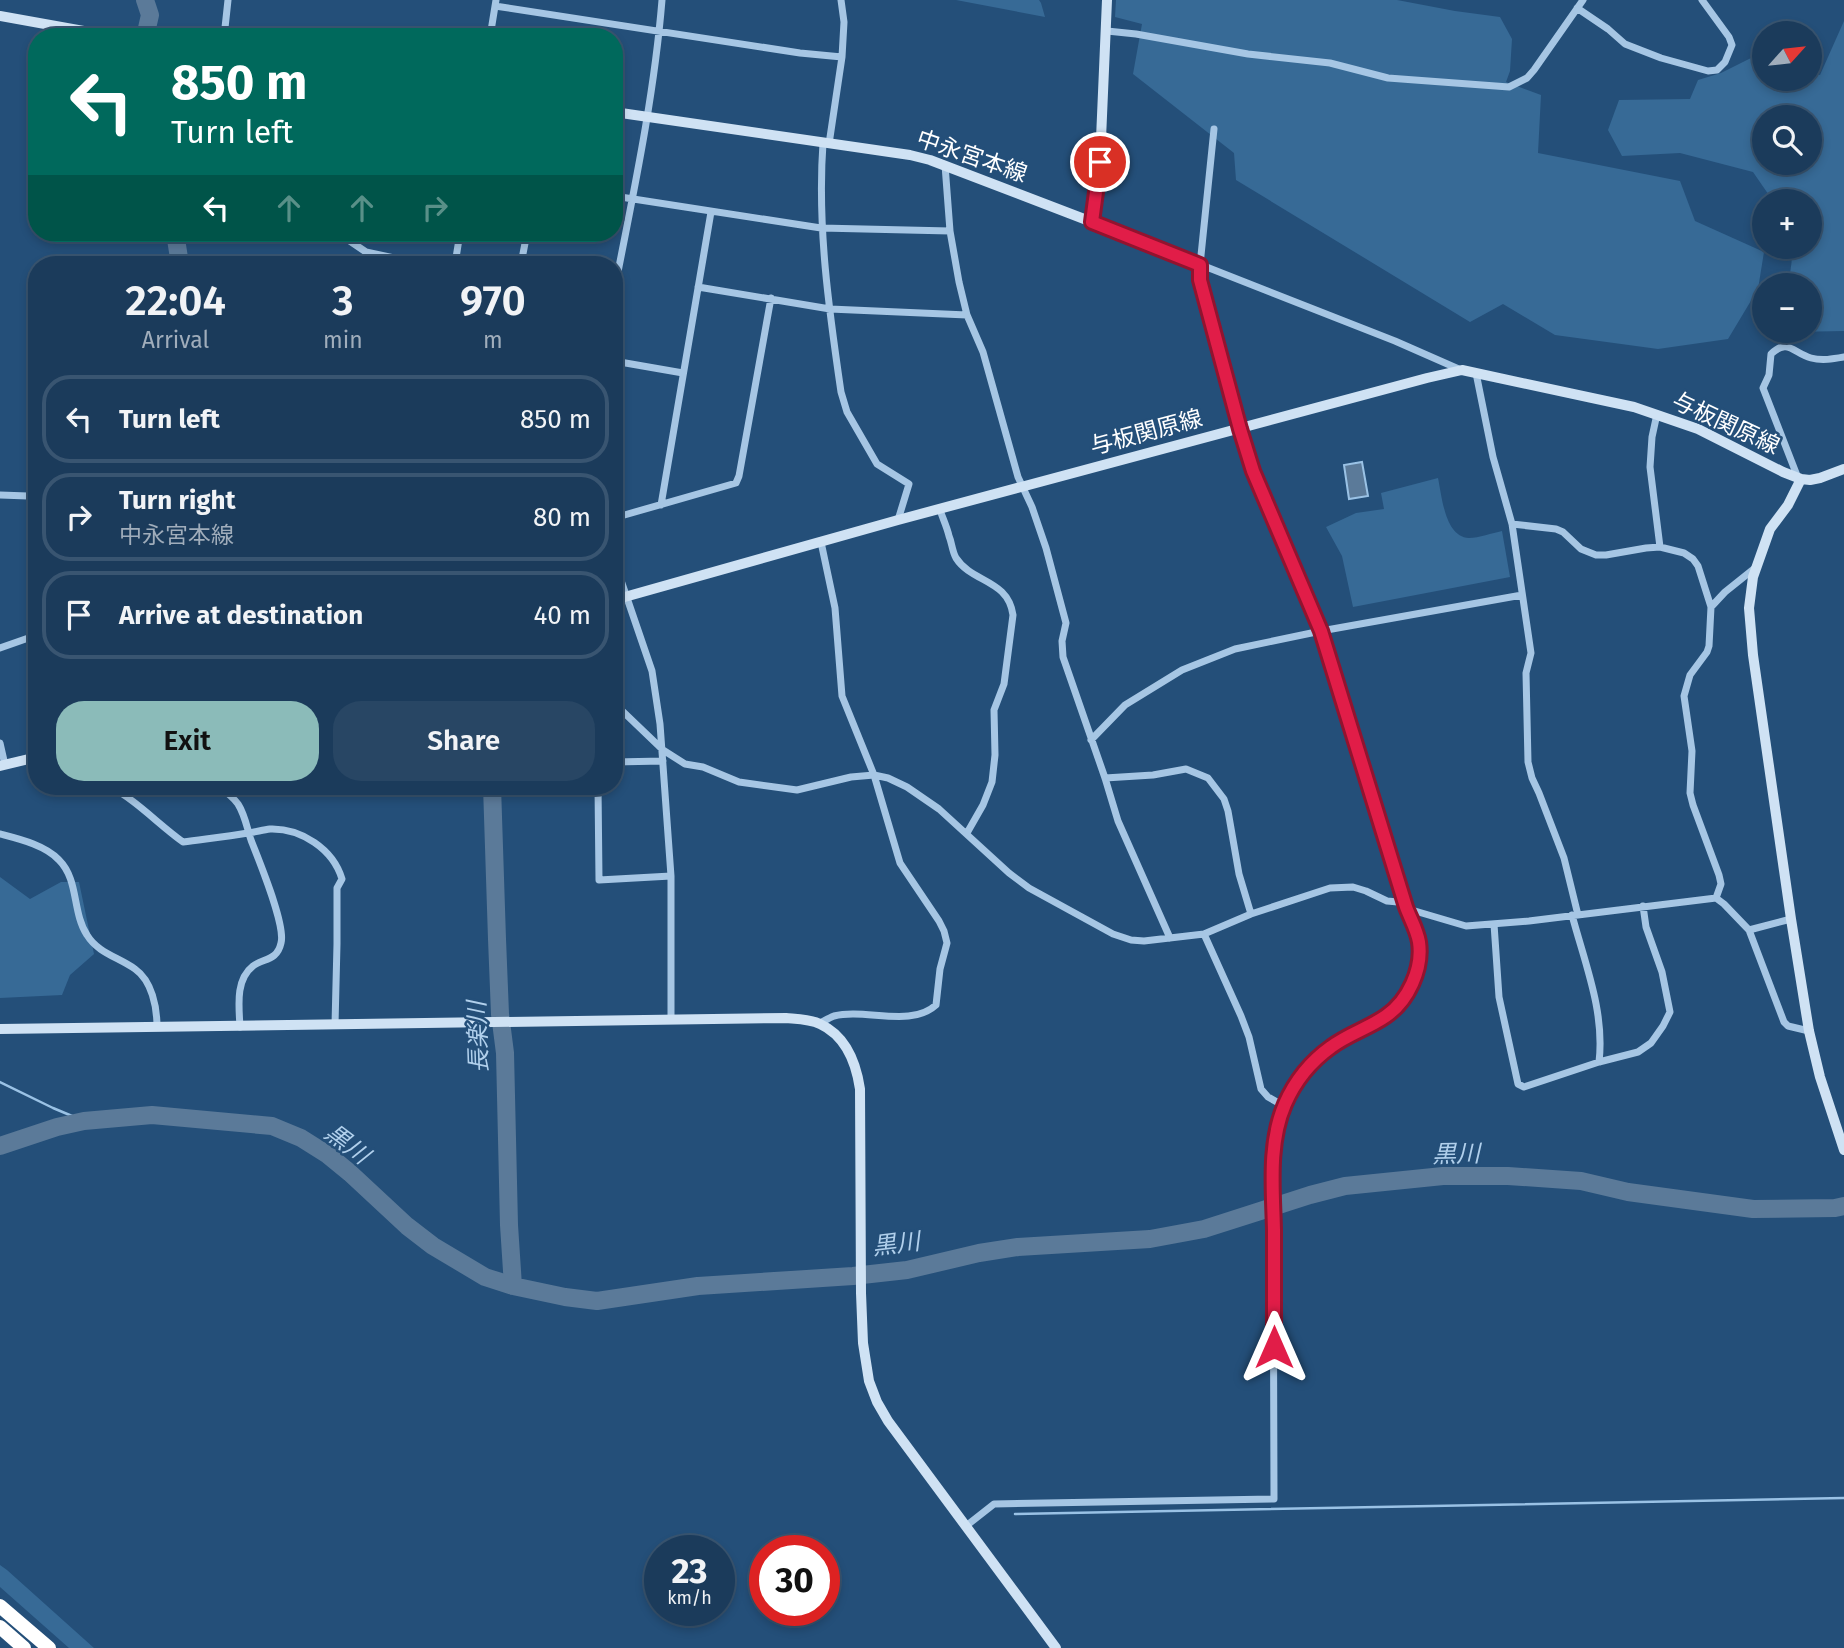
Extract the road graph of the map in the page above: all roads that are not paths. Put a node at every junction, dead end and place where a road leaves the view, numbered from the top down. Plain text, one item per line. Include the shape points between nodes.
1 (228, 0) edge
2 (662, 0) edge
3 (841, 0) edge
4 (1107, 0) edge
5 (1583, 0) edge
6 (1702, 0) edge
7 (496, 3) edge
8 (1577, 8) junction
9 (0, 16) edge
10 (67, 28) edge
11 (225, 28) edge
12 (492, 28) edge
13 (659, 30) junction
14 (1107, 31) junction
15 (842, 57) junction
16 (623, 113) edge
17 (646, 117) junction
18 (1214, 129) dead end
19 (826, 144) junction
20 (945, 164) junction
21 (623, 198) edge
22 (632, 199) junction
23 (711, 212) junction
24 (1092, 222) junction
25 (821, 228) junction
26 (950, 231) junction
27 (351, 242) edge
28 (385, 256) edge
29 (621, 256) edge
30 (1200, 265) junction
31 (698, 287) junction
32 (771, 298) junction
33 (830, 309) junction
34 (967, 315) junction
35 (1844, 356) edge
36 (623, 363) edge
37 (1462, 370) junction
38 (682, 373) junction
39 (1476, 373) junction
40 (1657, 414) junction
41 (1240, 429) junction
42 (1844, 469) edge
43 (1799, 478) junction
44 (1023, 486) junction
45 (0, 495) edge
46 (28, 496) edge
47 (661, 505) junction
48 (940, 510) junction
49 (623, 516) edge
50 (898, 520) junction
51 (1512, 524) junction
52 (821, 542) junction
53 (1660, 547) junction
54 (1756, 567) junction
55 (623, 585) edge
56 (1522, 595) junction
57 (627, 596) junction
58 (623, 597) edge
59 (1712, 607) junction
60 (1321, 631) junction
61 (28, 638) edge
62 (0, 648) edge
63 (623, 712) edge
64 (1091, 740) junction
65 (0, 743) edge
66 (663, 750) junction
67 (28, 759) edge
68 (663, 761) junction
69 (623, 762) edge
70 (2, 766) edge
71 (874, 775) junction
72 (1105, 778) junction
73 (126, 795) edge
74 (228, 795) edge
75 (598, 795) edge
76 (249, 833) junction
77 (967, 833) junction
78 (0, 834) edge
79 (671, 876) junction
80 (1716, 898) junction
81 (1643, 906) junction
82 (1406, 907) junction
83 (1251, 914) junction
84 (1575, 915) junction
85 (1791, 919) junction
86 (1494, 924) junction
87 (1749, 930) junction
88 (1204, 934) junction
89 (1170, 938) junction
90 (671, 1019) junction
91 (820, 1023) junction
92 (335, 1025) junction
93 (157, 1027) junction
94 (240, 1027) junction
95 (0, 1029) edge
96 (1809, 1031) junction
97 (1599, 1062) junction
98 (1284, 1106) junction
99 (1844, 1150) edge
100 (965, 1526) junction
101 (0, 1606) edge
102 (0, 1626) edge
103 (24, 1648) edge
104 (49, 1648) edge
105 (1056, 1648) edge

1 - 11 street
2 - 13 street
3 - 15 street via 845,22
4 - 14 street
5 - 8 street
6 - 8 street via 1732,45 1725,62 1708,72 1625,44
7 - 12 street
7 - 13 street
8 - 14 street via 1527,78 1509,87 1388,78 1329,64
9 - 10 street
13 - 15 street
13 - 17 street
14 - 24 street
15 - 19 street
16 - 17 street, 中永宮本線
17 - 19 street, 中永宮本線
17 - 22 street
18 - 30 street
19 - 20 street, 中永宮本線
19 - 25 street
20 - 24 street, 中永宮本線
20 - 26 street
21 - 22 street
22 - 23 street
22 - 29 street
23 - 25 street
23 - 31 street
24 - 30 street
25 - 26 street
25 - 33 street
26 - 34 street
27 - 28 street via 366,252
30 - 37 street
30 - 41 street via 1200,280
31 - 32 street
31 - 38 street
32 - 33 street
32 - 47 street via 736,483
33 - 34 street
33 - 50 street via 847,412 877,464 909,484
34 - 44 street via 983,352
35 - 43 street via 1828,360 1809,357 1788,346 1771,354 1763,388
36 - 38 street
37 - 39 street, 与板関原線
37 - 41 street, 与板関原線
38 - 47 street
39 - 40 street, 与板関原線
39 - 51 street
40 - 43 street, 与板関原線
40 - 53 street via 1650,467
41 - 44 street, 与板関原線
41 - 60 street
42 - 43 street via 1810,480
43 - 54 street via 1788,505 1770,529
44 - 48 street, 与板関原線
44 - 64 street via 1046,548 1066,623 1063,657
45 - 46 street
47 - 49 street
48 - 50 street, 与板関原線
48 - 77 street via 957,559 1000,589 1008,597 1013,615 1004,684 994,710 992,782
50 - 52 street, 与板関原線
51 - 53 street via 1556,529 1581,549 1597,555
51 - 56 street
52 - 57 street, 与板関原線
52 - 71 street via 835,608 842,696
53 - 59 street via 1693,559
54 - 59 street
54 - 85 street via 1749,608 1753,655
55 - 57 street
56 - 60 street
56 - 84 street via 1531,653 1528,762 1564,858
57 - 58 street, 与板関原線
57 - 66 street via 652,671
59 - 80 street via 1707,652 1690,675 1684,696 1692,751 1690,793 1721,884
60 - 64 street via 1235,649 1182,670 1125,705
60 - 82 street
61 - 62 street
63 - 66 street
64 - 72 street
65 - 70 street
66 - 68 street
66 - 71 street via 685,764 739,782 797,790
67 - 70 street
68 - 69 street
68 - 79 street
71 - 77 street via 907,787
71 - 91 street via 900,863 944,931 947,943 936,1005 912,1016 837,1015
72 - 83 street via 1186,769 1208,778 1228,811
72 - 89 street via 1118,821
73 - 76 street via 183,842
74 - 76 street via 237,804
75 - 79 street via 599,880
76 - 92 street via 269,829 297,833 318,845 339,870
76 - 94 street via 282,940 270,960 255,964 245,976 238,995
77 - 89 street via 1029,888 1114,934 1144,941
78 - 93 street via 58,858 72,882 87,934 143,977 153,996
79 - 90 street
80 - 81 street
80 - 87 street
81 - 84 street
81 - 97 street via 1670,1013 1645,1049
82 - 83 street via 1367,891 1339,886
82 - 86 street via 1457,925
82 - 98 street via 1419,941 1419,960 1408,992 1385,1017 1319,1056
83 - 88 street
84 - 86 street
84 - 97 street via 1599,1017
85 - 87 street
85 - 96 street
86 - 97 street via 1499,997 1518,1084 1524,1087
87 - 96 street via 1784,1022
88 - 89 street
88 - 98 street via 1249,1037 1261,1089
90 - 91 street via 786,1018
90 - 92 street
91 - 100 street via 846,1045 860,1089 861,1293 869,1381 888,1421
92 - 94 street
93 - 94 street
93 - 95 street
96 - 99 street
98 - 100 street via 1275,1139 1273,1173 1274,1499 995,1504
100 - 105 street
101 - 104 highway
102 - 103 highway

